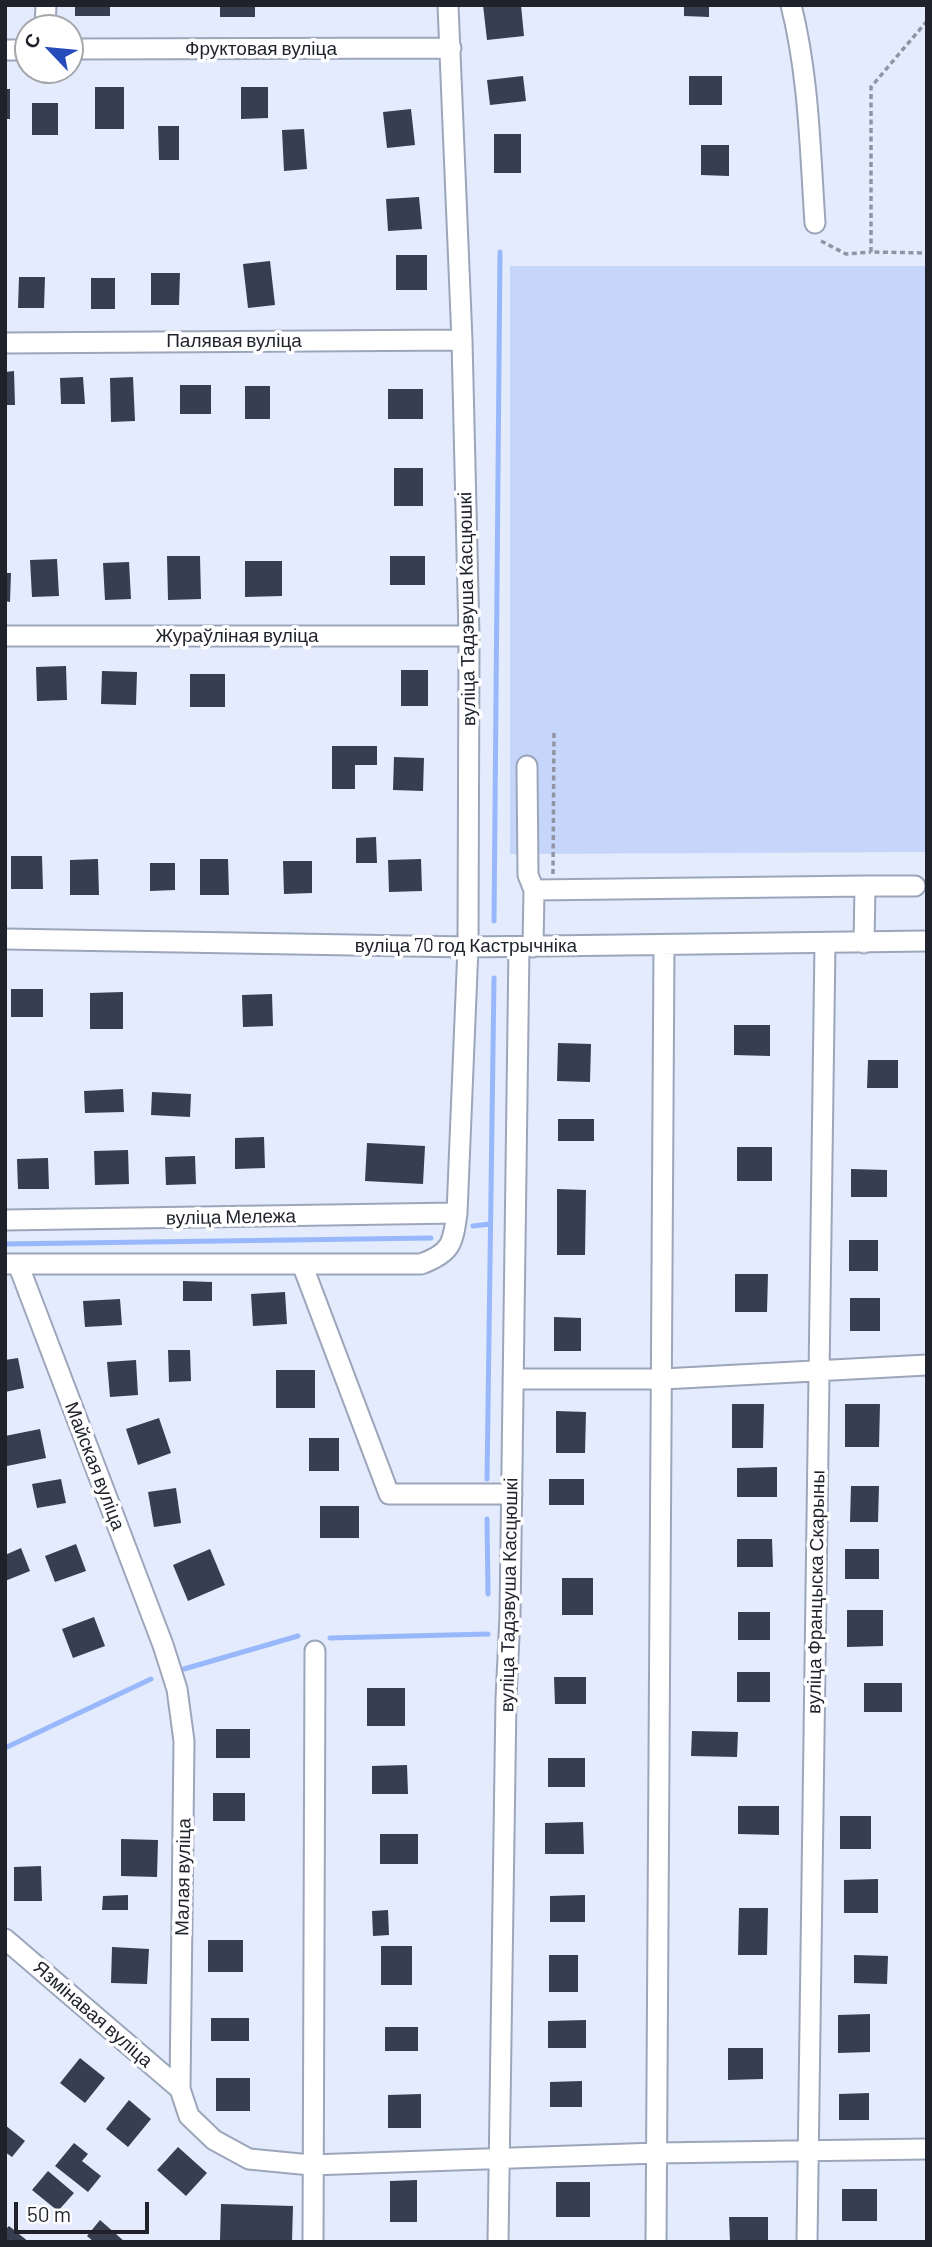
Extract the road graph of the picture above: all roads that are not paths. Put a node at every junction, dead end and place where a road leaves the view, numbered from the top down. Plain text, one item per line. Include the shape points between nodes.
1 (448, 5) edge
2 (791, 5) edge
3 (451, 48) junction
4 (84, 49) edge
5 (815, 223) road end
6 (462, 340) junction
7 (5, 343) edge
8 (5, 636) edge
9 (469, 636) junction
10 (527, 766) dead end
11 (531, 882) junction
12 (864, 886) junction
13 (915, 886) dead end
14 (5, 939) edge
15 (927, 942) edge
16 (825, 943) junction
17 (864, 943) junction
18 (664, 946) junction
19 (468, 947) junction
20 (526, 947) junction
21 (457, 1213) junction
22 (5, 1220) edge
23 (12, 1264) edge
24 (302, 1264) junction
25 (927, 1365) edge
26 (820, 1371) junction
27 (513, 1379) junction
28 (663, 1379) junction
29 (512, 1494) junction
30 (315, 1651) dead end
31 (169, 1668) joint
32 (5, 1939) edge
33 (180, 2089) junction
34 (927, 2149) edge
35 (808, 2151) junction
36 (657, 2153) junction
37 (499, 2158) junction
38 (311, 2165) junction
39 (313, 2242) edge
40 (498, 2242) edge
41 (656, 2242) edge
42 (807, 2242) edge

1 - 3 street, вуліца Тадэвуша Касцюшкі
2 - 5 street via 806,86
3 - 4 street, Фруктовая вуліца
3 - 6 street, вуліца Тадэвуша Касцюшкі
6 - 7 street, Палявая вуліца
6 - 9 street, вуліца Тадэвуша Касцюшкі
8 - 9 street, Жураўліная вуліца
9 - 19 street, вуліца Тадэвуша Касцюшкі
10 - 11 street, вуліца Тадэвуша Касцюшкі
11 - 12 street
11 - 20 street, вуліца Тадэвуша Касцюшкі
12 - 13 street
12 - 17 street
14 - 19 street, вуліца 70 год Кастрычніка
15 - 17 street, вуліца 70 год Кастрычніка
16 - 17 street, вуліца 70 год Кастрычніка
16 - 18 street, вуліца 70 год Кастрычніка
16 - 26 street, вуліца Францыска Скарыны
18 - 20 street, вуліца 70 год Кастрычніка
18 - 28 street
19 - 20 street, вуліца 70 год Кастрычніка
19 - 21 street, вуліца Тадэвуша Касцюшкі
20 - 27 street, вуліца Тадэвуша Касцюшкі
21 - 22 street, вуліца Мележа
21 - 24 street, вуліца Тадэвуша Касцюшкі via 446,1252 421,1264
23 - 24 street, вуліца Тадэвуша Касцюшкі
23 - 31 street, Майская вуліца
24 - 29 street via 389,1494
25 - 26 street
26 - 28 street
26 - 35 street, вуліца Францыска Скарыны
27 - 28 street
27 - 29 street, вуліца Тадэвуша Касцюшкі
28 - 36 street
29 - 37 street, вуліца Тадэвуша Касцюшкі
30 - 38 street
31 - 33 street, Малая вуліца via 177,1689 184,1741
32 - 33 street, Язмінавая вуліца
33 - 38 street via 189,2116 214,2140 249,2159
34 - 35 street
35 - 36 street
35 - 42 street, вуліца Францыска Скарыны
36 - 37 street
36 - 41 street
37 - 38 street
37 - 40 street, вуліца Тадэвуша Касцюшкі
38 - 39 street

